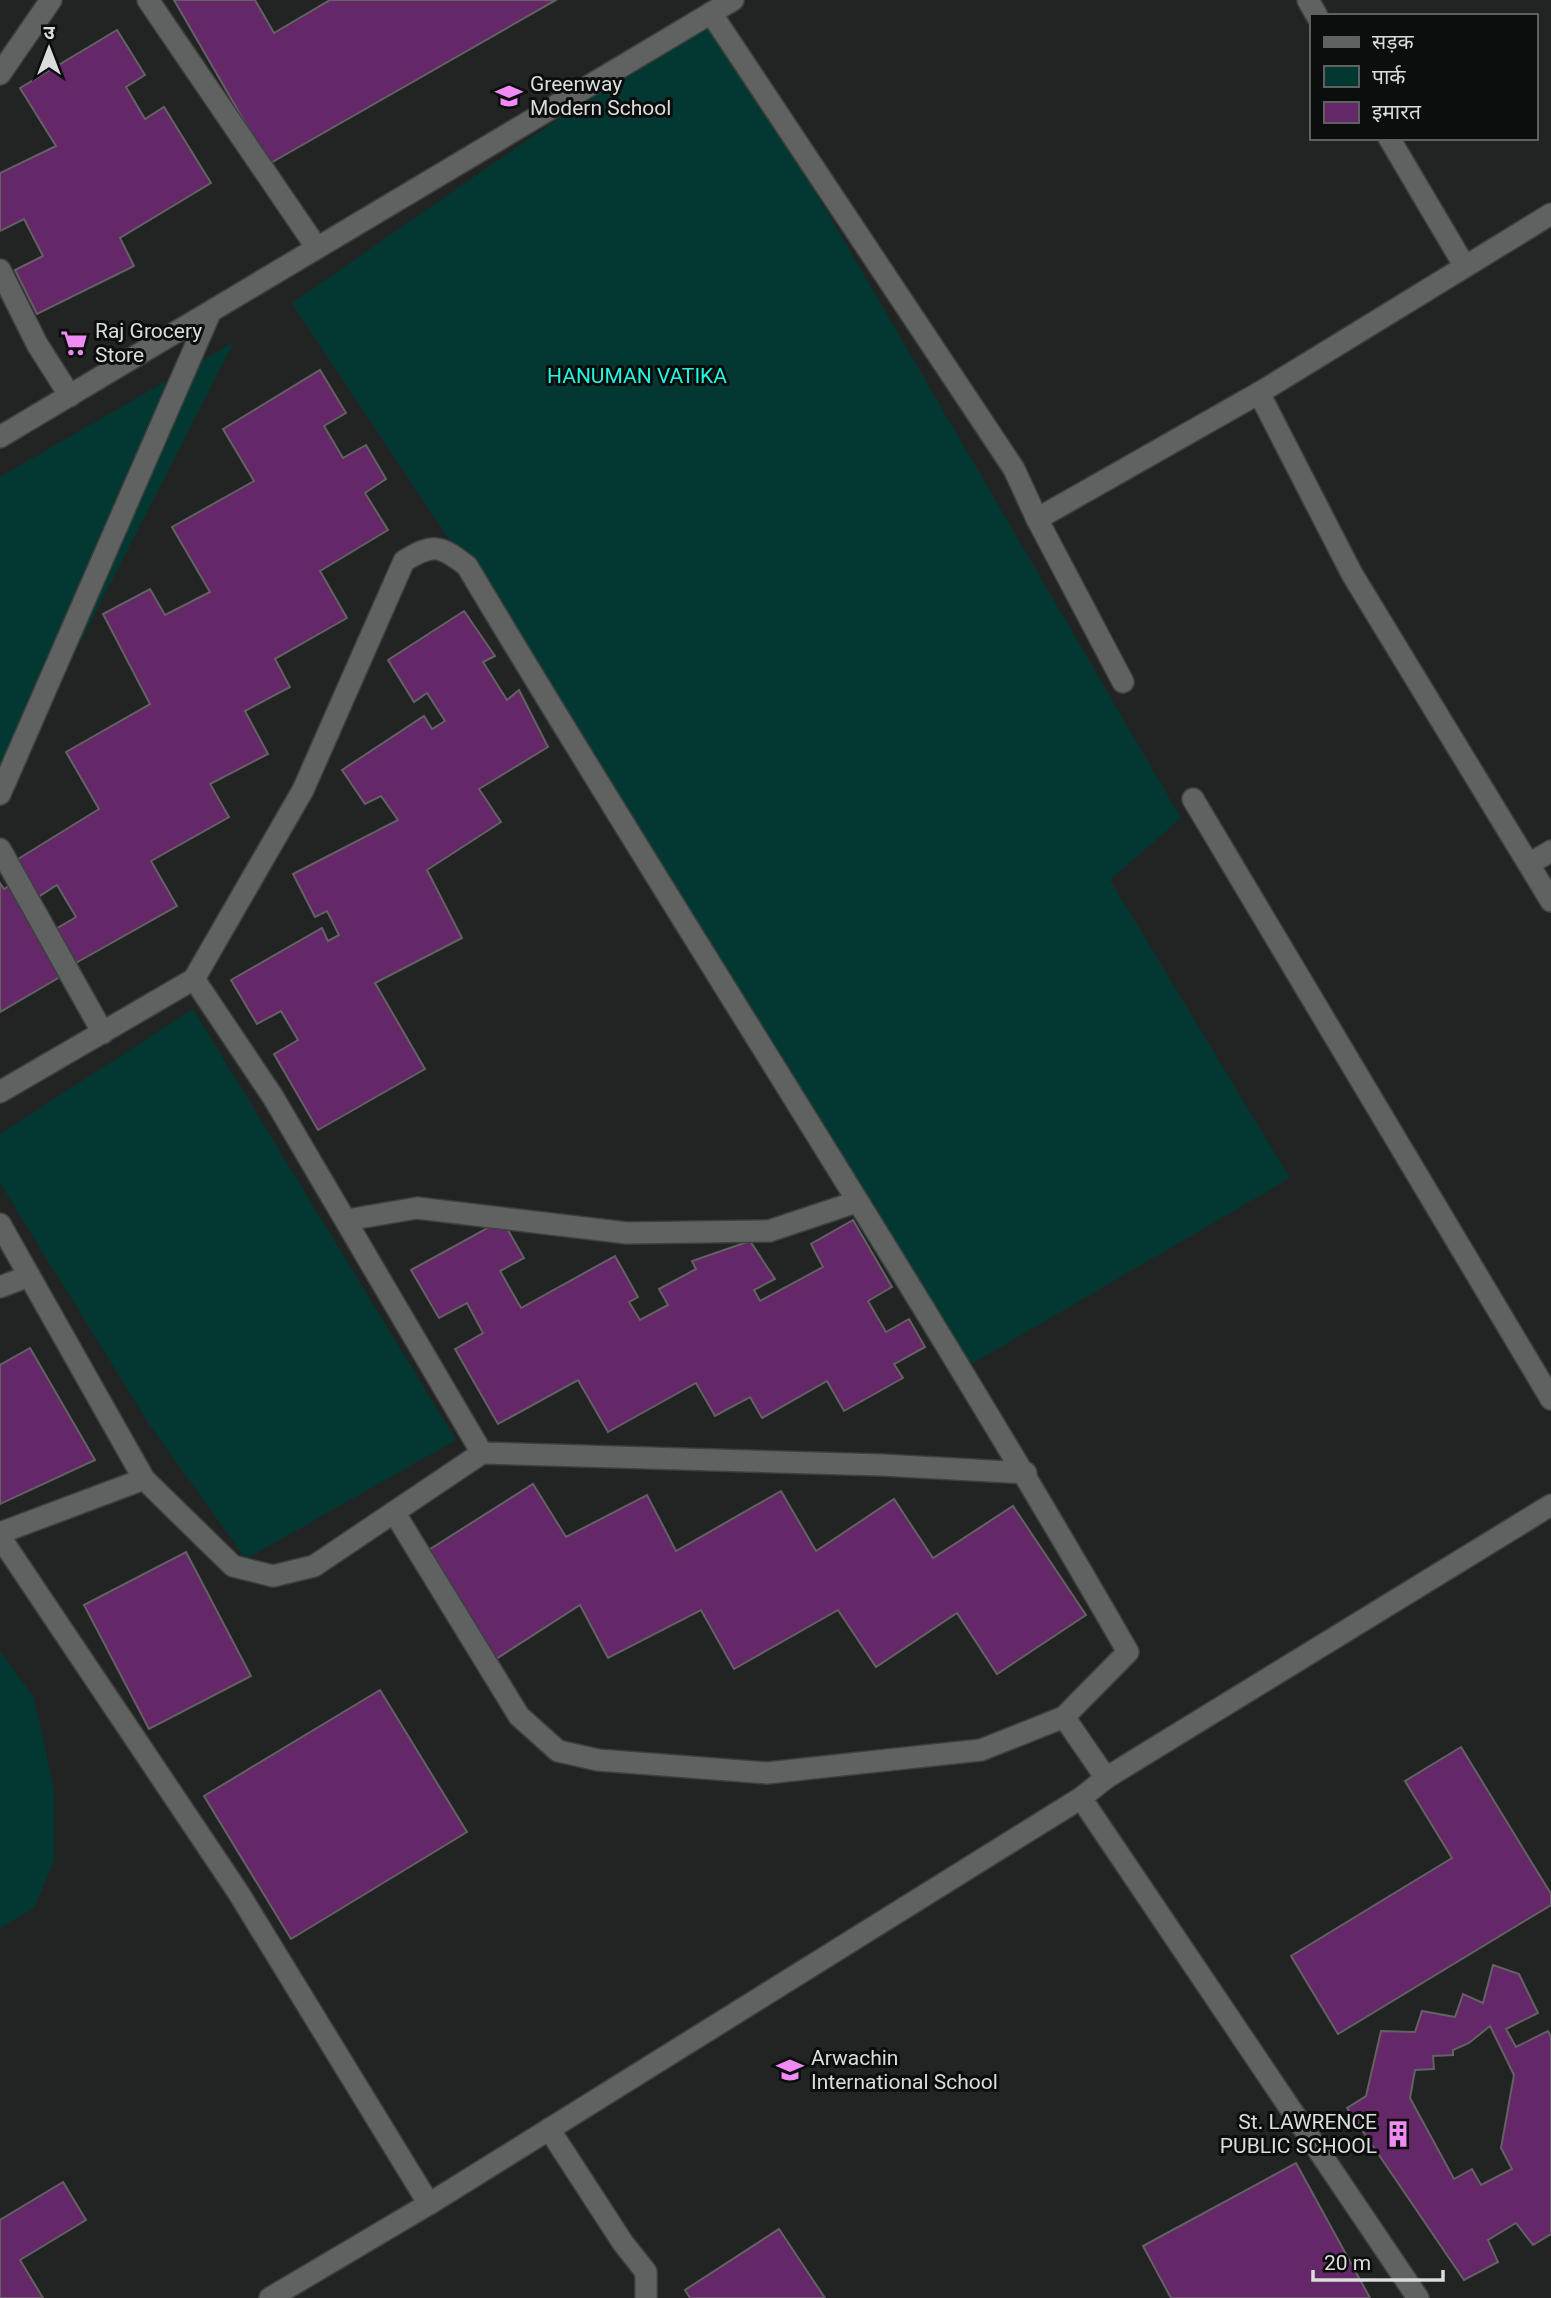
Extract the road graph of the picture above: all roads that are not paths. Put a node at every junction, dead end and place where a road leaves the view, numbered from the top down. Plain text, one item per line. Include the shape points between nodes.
1 (51, 0) edge
2 (148, 0) edge
3 (733, 0) edge
4 (711, 13) junction
5 (0, 74) edge
6 (1390, 140) edge
7 (1551, 214) edge
8 (317, 248) junction
9 (1464, 265) junction
10 (0, 270) edge
11 (210, 313) junction
12 (1259, 393) junction
13 (70, 396) junction
14 (0, 437) edge
15 (1037, 520) junction
16 (1123, 682) dead end
17 (0, 794) edge
18 (1193, 799) dead end
19 (0, 849) edge
20 (1551, 851) edge
21 (1528, 864) junction
22 (1551, 901) edge
23 (194, 979) junction
24 (103, 1033) junction
25 (0, 1092) edge
26 (856, 1202) junction
27 (347, 1220) junction
28 (0, 1224) edge
29 (29, 1276) junction
30 (0, 1287) edge
31 (1551, 1399) edge
32 (482, 1453) junction
33 (1026, 1474) junction
34 (144, 1479) junction
35 (1551, 1505) edge
36 (394, 1512) junction
37 (0, 1535) edge
38 (1064, 1717) junction
39 (1106, 1779) junction
40 (1081, 1798) junction
41 (549, 2129) junction
42 (429, 2204) junction
43 (270, 2298) edge
44 (646, 2298) edge
45 (1418, 2298) edge

1 - 5 street
2 - 8 street
3 - 4 street
4 - 8 street
4 - 15 street via 1014,469
6 - 9 street
7 - 9 street
8 - 11 street
9 - 12 street
10 - 13 street via 37,344
11 - 13 street
11 - 17 street
12 - 15 street
12 - 21 street via 1352,574
13 - 14 street
15 - 16 street
18 - 31 street
19 - 24 street
20 - 21 street
21 - 22 street
23 - 24 street
23 - 26 street via 303,790 404,561 424,548 446,549 467,566
23 - 27 street
24 - 25 street
26 - 27 street via 769,1231 628,1233 417,1208
26 - 33 street
27 - 32 street
28 - 29 street
29 - 30 street
29 - 34 street
32 - 33 street
32 - 36 street
33 - 38 street via 1128,1651
34 - 36 street via 233,1566 273,1576 314,1566
34 - 37 street
35 - 39 street
36 - 38 street via 519,1716 558,1751 598,1760 767,1773 981,1750
37 - 42 street via 238,1892
38 - 39 street
39 - 40 street
40 - 41 street
40 - 45 street
41 - 42 street
41 - 44 street via 646,2272
42 - 43 street

